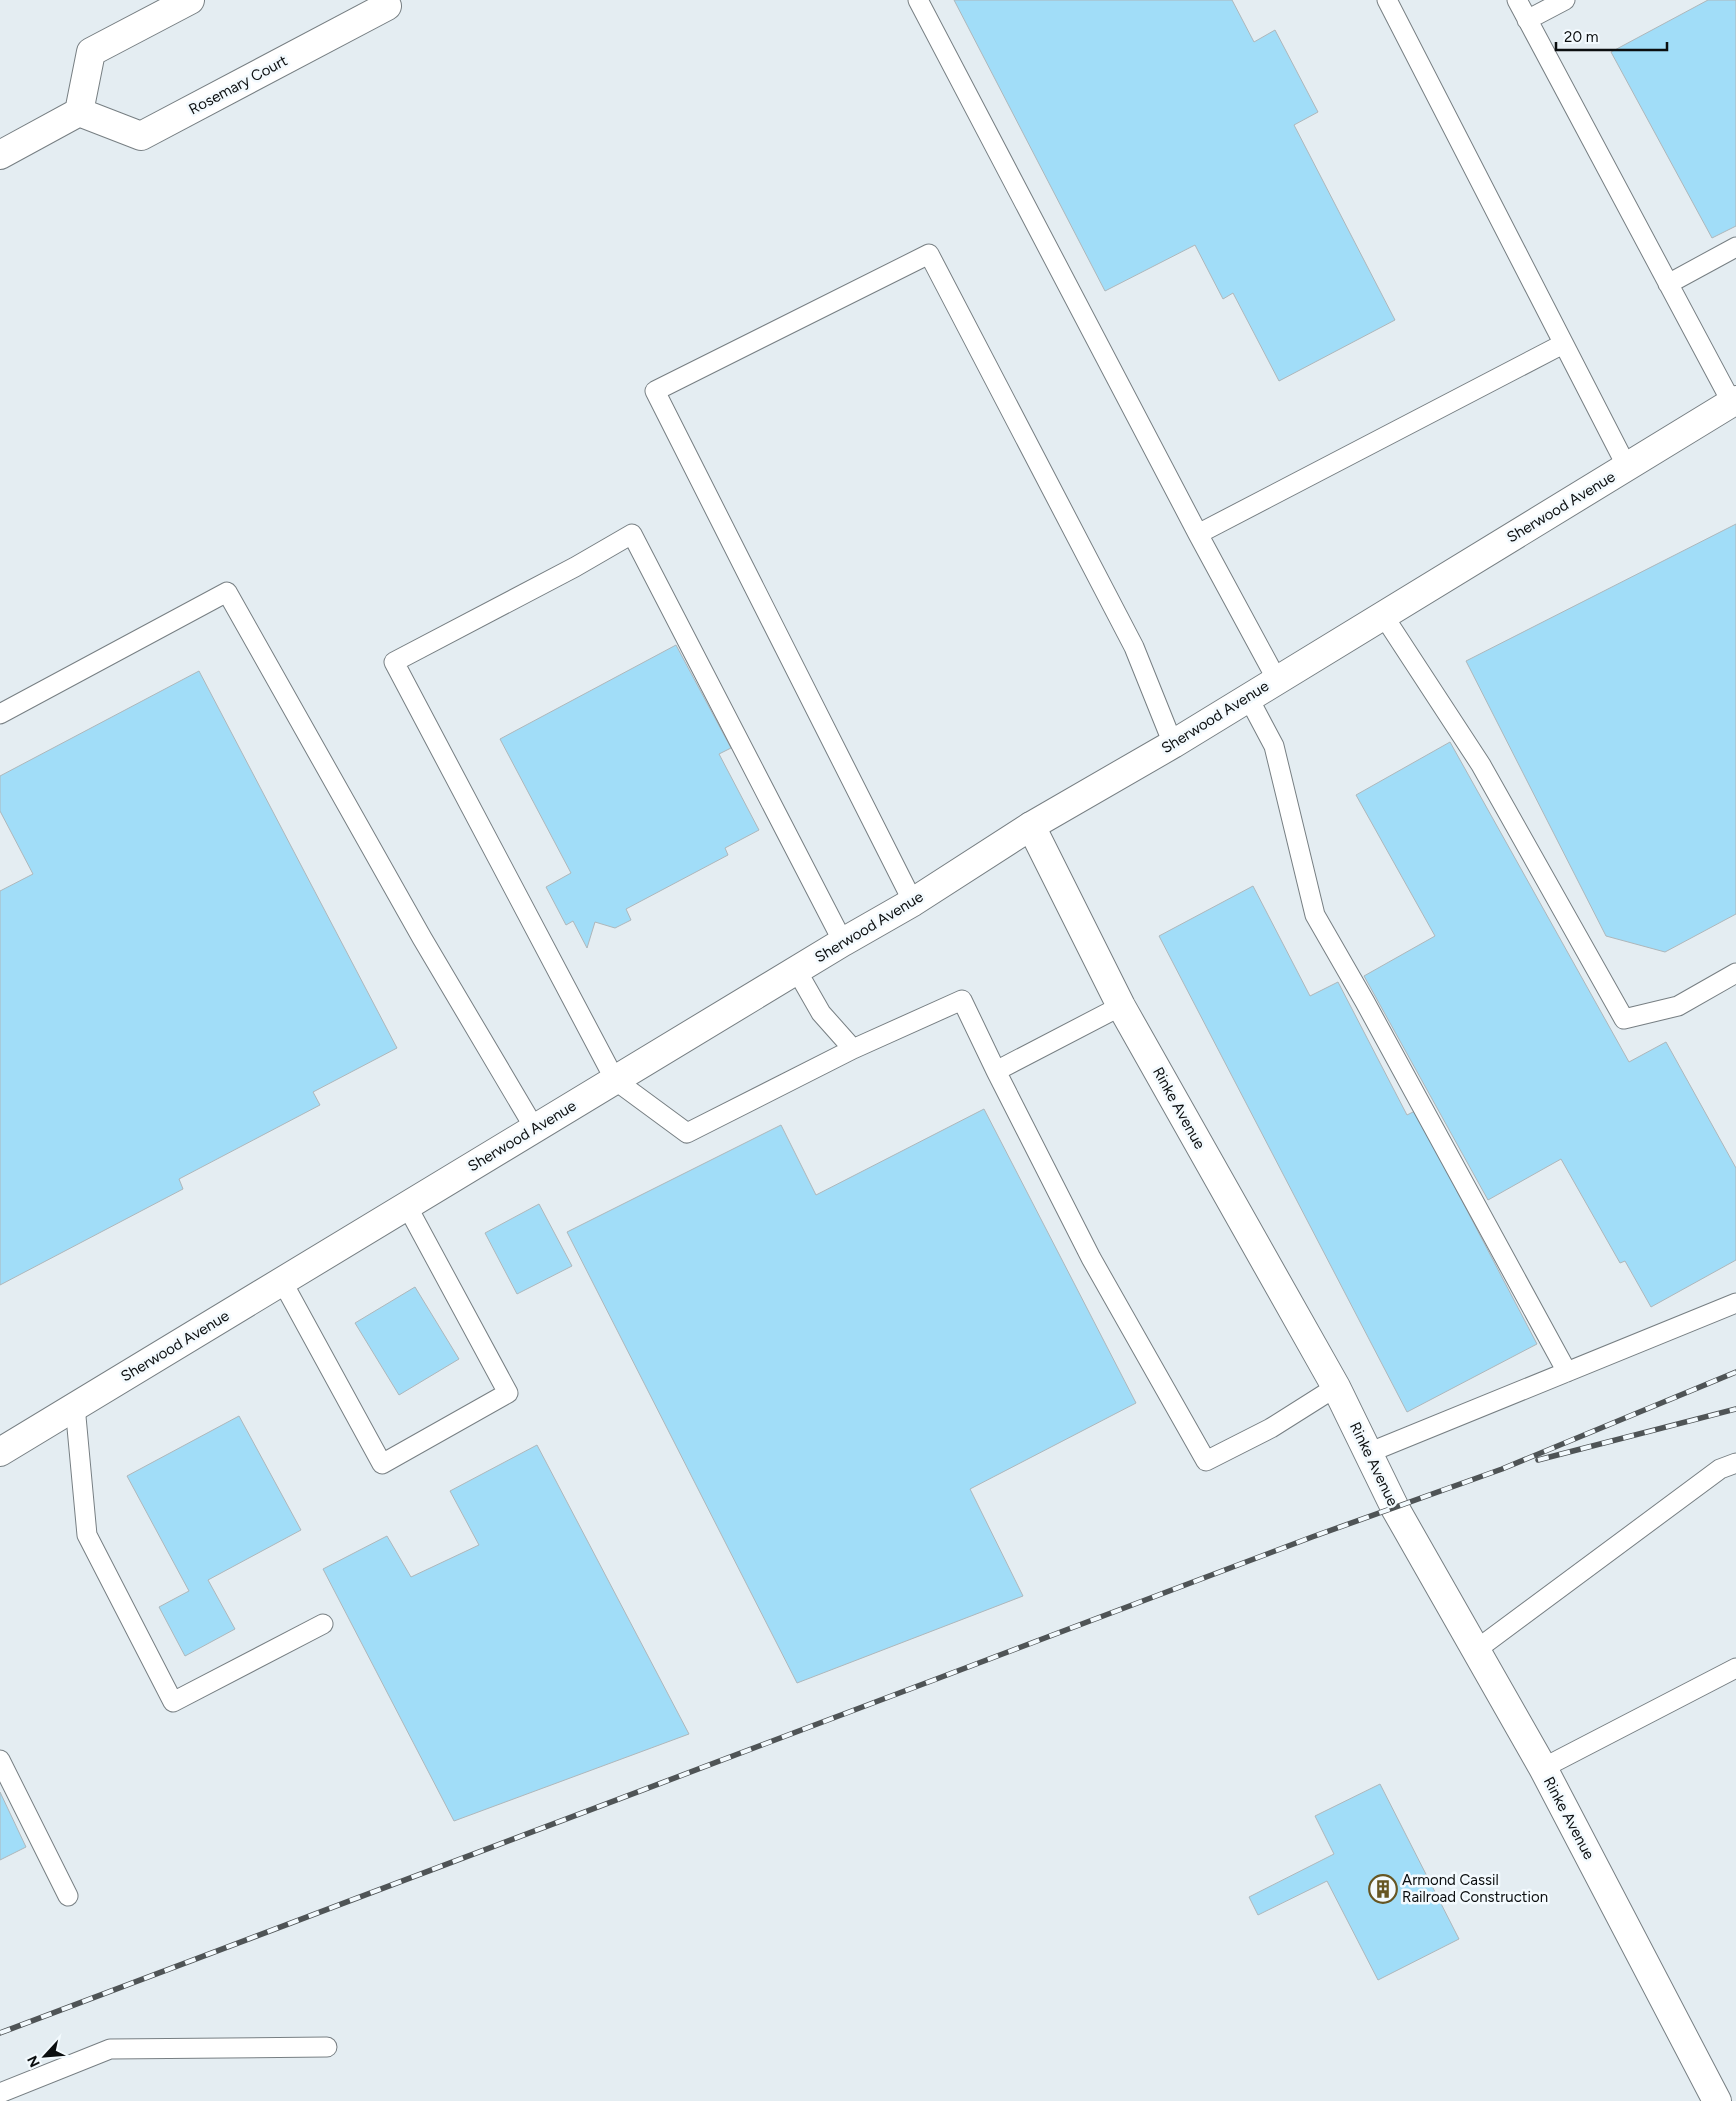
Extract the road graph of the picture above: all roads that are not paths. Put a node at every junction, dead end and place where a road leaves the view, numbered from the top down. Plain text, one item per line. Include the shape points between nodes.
1 (190, 0) edge
2 (384, 0) edge
3 (918, 0) edge
4 (1387, 0) edge
5 (1516, 0) edge
6 (1565, 0) edge
7 (1527, 20) junction
8 (79, 112) junction
9 (0, 155) edge
10 (1736, 247) edge
11 (1668, 284) junction
12 (1563, 344) junction
13 (1734, 401) edge
14 (1627, 466) junction
15 (1198, 534) junction
16 (1383, 615) junction
17 (1277, 680) junction
18 (1248, 697) junction
19 (0, 714) edge
20 (1173, 744) junction
21 (1031, 826) junction
22 (913, 902) junction
23 (844, 942) junction
24 (797, 970) junction
25 (1736, 973) edge
26 (1121, 1006) junction
27 (853, 1050) junction
28 (996, 1071) junction
29 (615, 1080) junction
30 (535, 1129) junction
31 (407, 1206) junction
32 (282, 1281) junction
33 (1736, 1303) edge
34 (1567, 1372) junction
35 (1336, 1387) junction
36 (75, 1406) junction
37 (0, 1452) edge
38 (1368, 1453) junction
39 (1736, 1463) edge
40 (323, 1624) dead end
41 (1476, 1650) junction
42 (1736, 1668) edge
43 (0, 1760) edge
44 (1543, 1768) junction
45 (68, 1896) dead end
46 (327, 2047) dead end
47 (0, 2094) edge
48 (1717, 2101) edge

1 - 8 street via 91,52
2 - 8 street, Rosemary Court via 387,6 141,136
3 - 15 lane
4 - 12 lane
5 - 7 lane
6 - 7 lane
7 - 11 lane
8 - 9 street
10 - 11 lane
11 - 13 lane
12 - 14 lane
12 - 15 lane
13 - 14 street, Sherwood Avenue
14 - 16 street, Sherwood Avenue
15 - 17 lane
16 - 17 street, Sherwood Avenue
16 - 25 lane via 1480,765 1624,1019 1678,1006
17 - 18 street, Sherwood Avenue
18 - 20 street, Sherwood Avenue
18 - 34 lane via 1274,746 1315,915
19 - 30 lane via 227,592 422,938
20 - 21 street, Sherwood Avenue
20 - 22 lane via 1134,647 928,254 654,391
21 - 22 street, Sherwood Avenue
21 - 26 street, Rinke Avenue
22 - 23 street, Sherwood Avenue
23 - 24 street, Sherwood Avenue
23 - 29 lane via 632,534 394,662
24 - 27 lane via 821,1013
24 - 29 street, Sherwood Avenue
26 - 28 lane
26 - 35 street, Rinke Avenue
27 - 28 lane via 962,1000
27 - 29 lane via 687,1134
28 - 35 lane via 1091,1258 1206,1460 1271,1428
29 - 30 street, Sherwood Avenue
30 - 31 street, Sherwood Avenue
31 - 32 street, Sherwood Avenue
31 - 32 lane via 508,1393 382,1464
32 - 36 street, Sherwood Avenue
33 - 34 lane
34 - 38 lane
35 - 38 street, Rinke Avenue
36 - 37 street, Sherwood Avenue
36 - 40 lane via 87,1536 173,1702
38 - 41 street, Rinke Avenue via 1395,1508
39 - 41 lane via 1720,1469
41 - 44 street, Rinke Avenue
42 - 44 lane
43 - 45 lane
44 - 48 street, Rinke Avenue
46 - 47 lane via 110,2049

